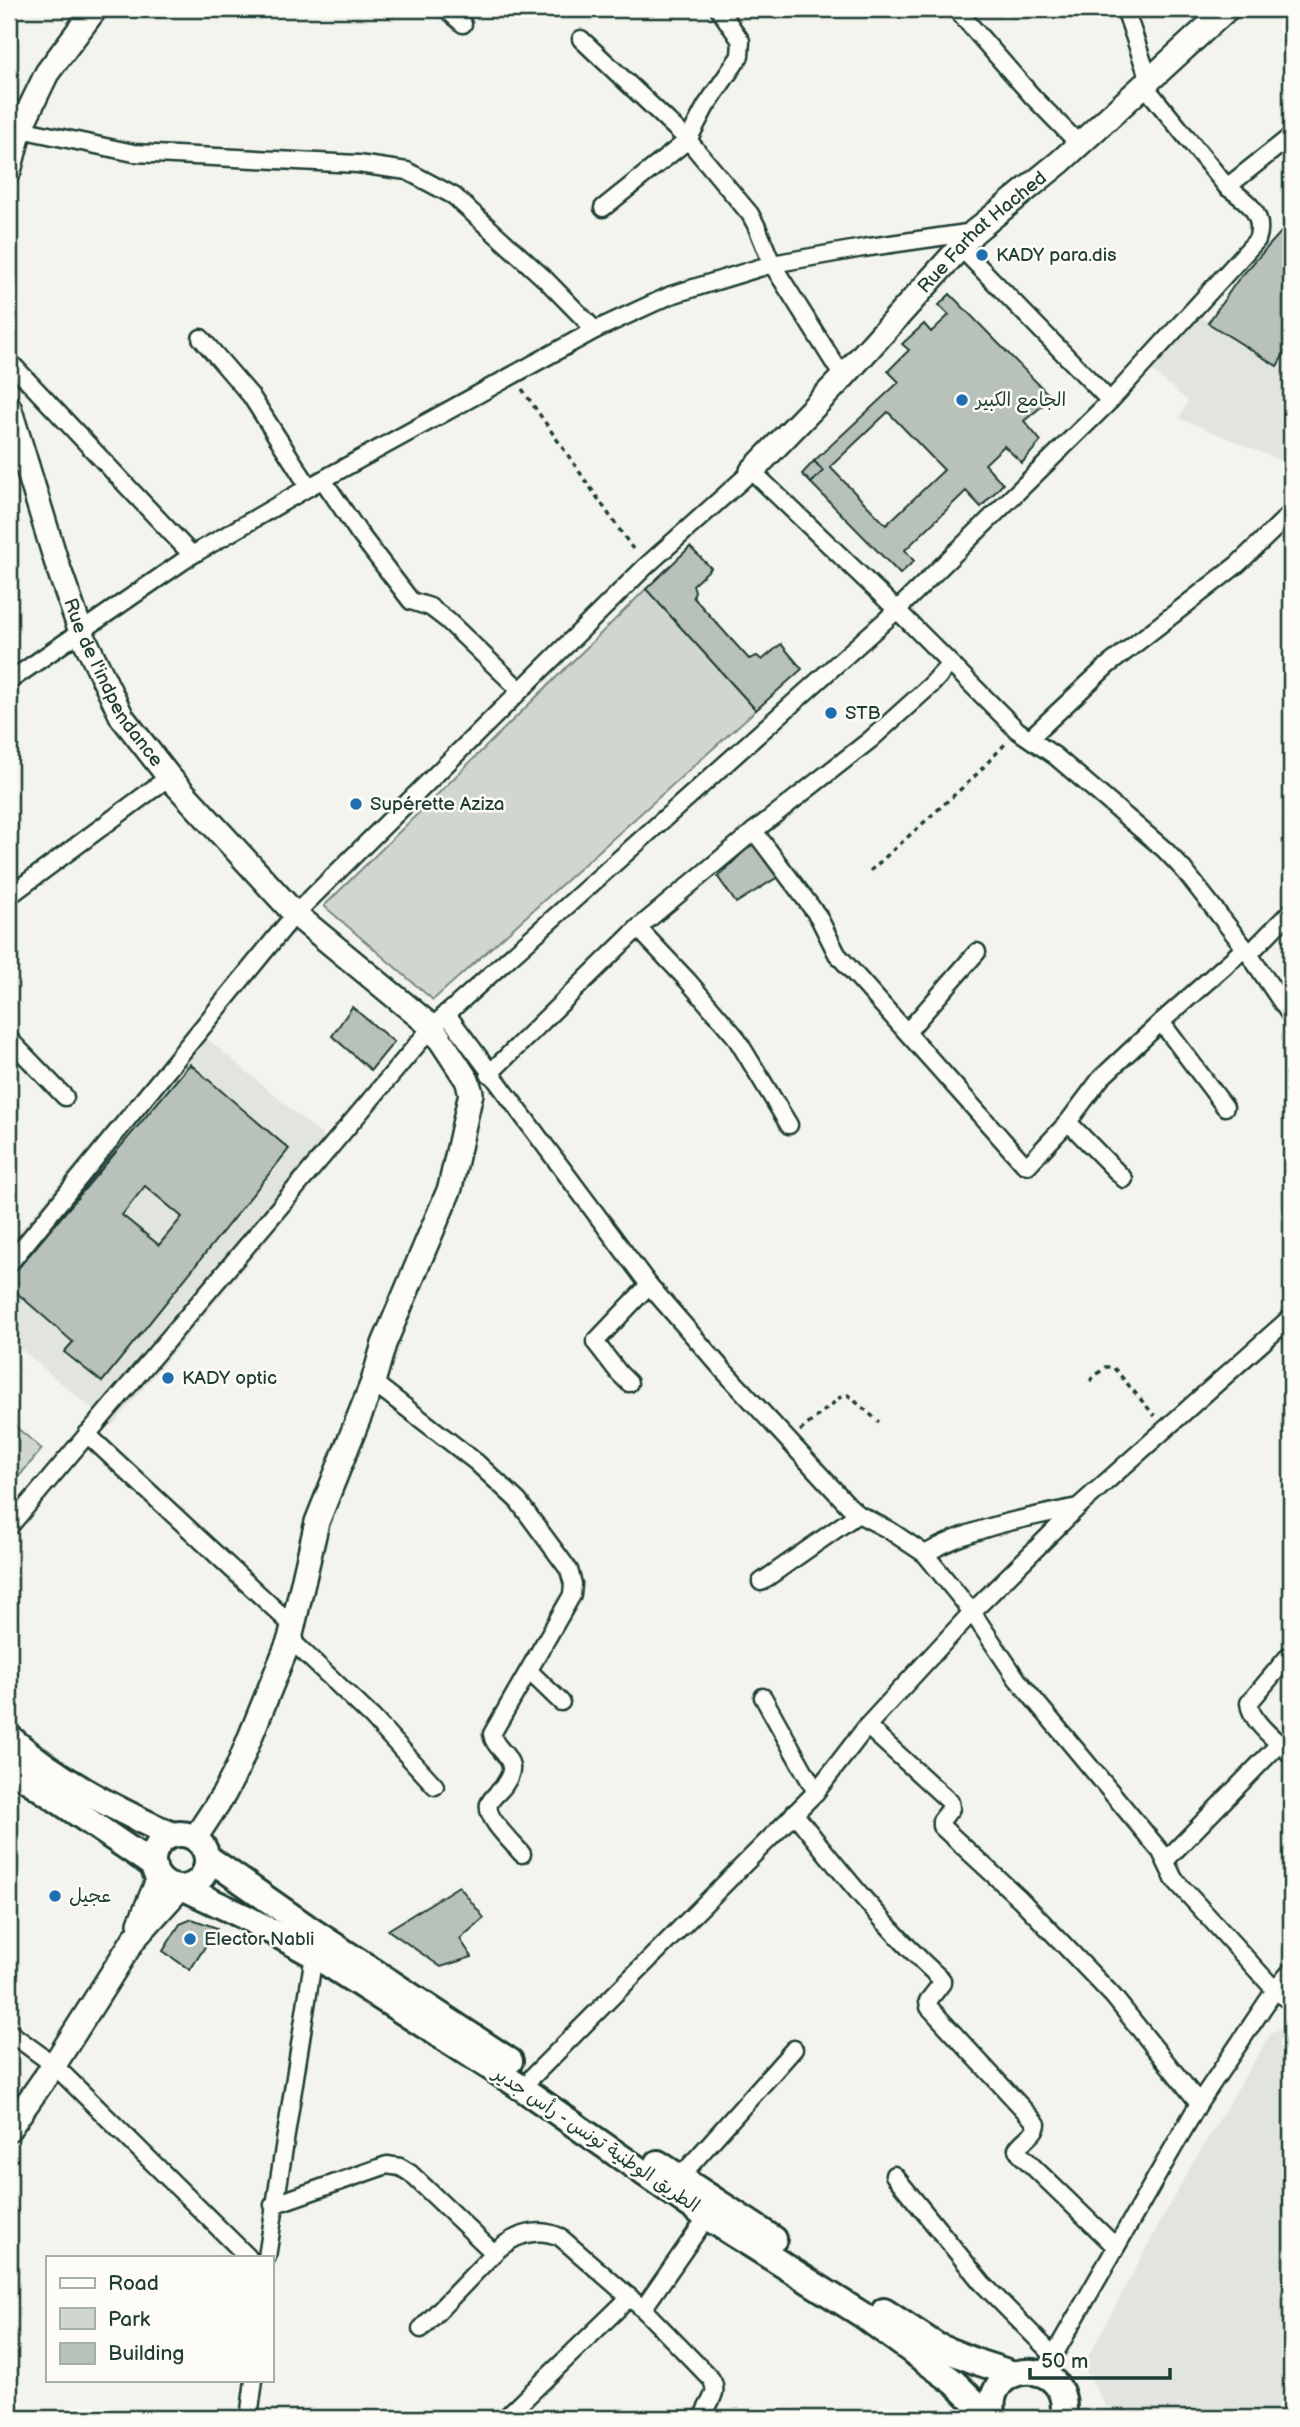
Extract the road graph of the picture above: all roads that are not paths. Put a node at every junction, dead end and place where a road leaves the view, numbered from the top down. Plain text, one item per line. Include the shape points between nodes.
1 (95, 9) edge
2 (446, 9) edge
3 (719, 9) edge
4 (956, 9) edge
5 (1125, 9) edge
6 (1227, 9) edge
7 (463, 24) dead end
8 (581, 39) dead end
9 (1147, 82) junction
10 (14, 127) edge
11 (1291, 136) edge
12 (688, 140) junction
13 (1079, 144) junction
14 (9, 171) edge
15 (1227, 187) junction
16 (603, 208) dead end
17 (967, 240) junction
18 (772, 264) junction
19 (595, 330) junction
20 (201, 338) dead end
21 (9, 361) edge
22 (843, 377) junction
23 (1110, 401) junction
24 (9, 407) edge
25 (752, 471) junction
26 (316, 484) junction
27 (1289, 521) edge
28 (192, 555) junction
29 (897, 610) junction
30 (81, 632) junction
31 (950, 664) junction
32 (9, 681) edge
33 (519, 689) junction
34 (1024, 734) junction
35 (169, 778) junction
36 (754, 831) junction
37 (9, 896) edge
38 (1291, 911) edge
39 (295, 914) junction
40 (638, 928) junction
41 (1247, 951) junction
42 (977, 952) dead end
43 (1291, 1016) edge
44 (439, 1020) junction
45 (1161, 1022) junction
46 (907, 1032) junction
47 (9, 1039) edge
48 (489, 1074) junction
49 (65, 1097) dead end
50 (1225, 1107) dead end
51 (1068, 1122) junction
52 (789, 1125) dead end
53 (1124, 1179) dead end
54 (9, 1264) edge
55 (649, 1285) junction
56 (1291, 1317) edge
57 (373, 1382) junction
58 (629, 1383) dead end
59 (87, 1434) junction
60 (1078, 1507) junction
61 (858, 1514) junction
62 (9, 1527) edge
63 (925, 1554) junction
64 (761, 1582) dead end
65 (972, 1612) junction
66 (292, 1633) junction
67 (1291, 1653) edge
68 (530, 1672) junction
69 (763, 1697) dead end
70 (561, 1702) dead end
71 (867, 1726) junction
72 (9, 1737) edge
73 (1280, 1743) junction
74 (1291, 1755) edge
75 (9, 1767) edge
76 (435, 1786) dead end
77 (816, 1792) junction
78 (794, 1813) junction
79 (191, 1843) junction
80 (522, 1854) dead end
81 (1166, 1860) junction
82 (169, 1880) junction
83 (314, 1955) junction
84 (1291, 1971) edge
85 (1275, 1990) junction
86 (1291, 2002) edge
87 (9, 2032) edge
88 (794, 2049) dead end
89 (54, 2065) junction
90 (533, 2076) junction
91 (1199, 2104) junction
92 (9, 2129) edge
93 (894, 2175) dead end
94 (680, 2177) junction
95 (274, 2205) junction
96 (707, 2217) junction
97 (1115, 2246) junction
98 (494, 2253) junction
99 (247, 2256) edge
100 (267, 2256) edge
101 (630, 2297) junction
102 (643, 2309) junction
103 (421, 2329) dead end
104 (1048, 2365) junction
105 (1014, 2374) junction
106 (254, 2382) edge
107 (1067, 2415) edge
108 (249, 2418) edge
109 (505, 2418) edge
110 (703, 2418) edge
111 (992, 2418) edge

1 - 10 street
2 - 7 street
3 - 12 street via 739,37 742,51
4 - 13 street
5 - 9 street
6 - 9 street, Rue Farhat Hached
8 - 12 street
9 - 13 street, Rue Farhat Hached
9 - 15 street
10 - 14 street
10 - 19 street via 134,153 358,164 407,171 454,196
11 - 15 street
12 - 16 street
12 - 18 street via 750,214
13 - 17 street, Rue Farhat Hached
15 - 23 street via 1256,213 1260,224 1257,240
17 - 18 street via 863,248
17 - 22 street, Rue Farhat Hached
17 - 23 street
18 - 19 street via 671,295
18 - 22 street
19 - 26 street
20 - 26 street
21 - 28 street
22 - 25 street, Rue Farhat Hached
23 - 29 street
24 - 30 street, Rue de l'indpendance
25 - 29 street
25 - 33 street
26 - 28 street
26 - 33 street via 411,601 430,607 447,620
27 - 34 street
28 - 30 street
29 - 31 street
29 - 44 street
30 - 32 street
30 - 35 street, Rue de l'indpendance via 122,717
31 - 34 street
31 - 36 street via 870,740
33 - 39 street
34 - 41 street via 1165,850
35 - 37 street
35 - 39 street, Rue de l'indpendance
36 - 40 street
36 - 46 street via 818,916 837,954
38 - 41 street
39 - 44 street, Rue de l'indpendance
39 - 54 street
40 - 48 street
40 - 52 street via 735,1036
41 - 43 street
41 - 45 street
42 - 46 street
44 - 48 street
44 - 57 street, Rue de l'indpendance via 467,1080 469,1106 450,1188 384,1344
44 - 59 street
45 - 50 street
45 - 51 street via 1101,1079
46 - 51 street via 1026,1166
47 - 49 street
48 - 55 street
51 - 53 street
55 - 58 street via 595,1342
55 - 61 street
56 - 60 street
57 - 66 street, Rue de l'indpendance via 317,1522
57 - 68 street via 477,1462 518,1500 569,1570 572,1595
59 - 62 street
59 - 66 street
60 - 63 street via 1013,1520 955,1538
60 - 65 street
61 - 63 street
61 - 64 street
63 - 65 street
65 - 71 street
65 - 81 street via 1017,1679
66 - 76 street
66 - 79 street, Rue de l'indpendance via 238,1768
67 - 73 street via 1249,1703 1256,1719
68 - 70 street
68 - 80 street via 492,1734 511,1771 489,1802 493,1820
69 - 77 street
71 - 77 street
71 - 91 street via 950,1802 941,1826 1020,1899 1113,1996
72 - 79 main road, الطريق الوطنية تونس - رأس جدير via 89,1795
73 - 74 street
73 - 81 street
75 - 82 main road, الطريق الوطنية تونس - رأس جدير
77 - 78 street
78 - 90 street
78 - 97 street via 866,1903 942,1980 928,2001 929,2007 1037,2124 1019,2145 1021,2155
79 - 82 main road via 207,1866 199,1881
79 - 82 main road via 165,1838 155,1850
79 - 90 main road, الطريق الوطنية تونس - رأس جدير via 314,1932
81 - 85 street via 1174,1879
82 - 83 main road, الطريق الوطنية تونس - رأس جدير
82 - 89 street
83 - 95 street
83 - 96 main road, الطريق الوطنية تونس - رأس جدير via 516,2084
84 - 85 street
85 - 86 street
85 - 91 street
87 - 89 street
88 - 94 street
89 - 92 street
89 - 99 street
90 - 94 main road, الطريق الوطنية تونس - رأس جدير
91 - 97 street
93 - 104 street
94 - 105 main road, الطريق الوطنية تونس - رأس جدير via 937,2346
95 - 98 street via 374,2168 400,2167
95 - 100 street
96 - 102 street
96 - 111 main road, الطريق الوطنية تونس - رأس جدير via 861,2314 954,2382
97 - 104 street
98 - 101 street via 517,2237 551,2232
98 - 103 street
101 - 102 street
101 - 109 street
102 - 110 street via 715,2385
104 - 105 main road, الطريق الوطنية تونس - رأس جدير
104 - 107 main road
105 - 111 main road via 997,2388
106 - 108 street

